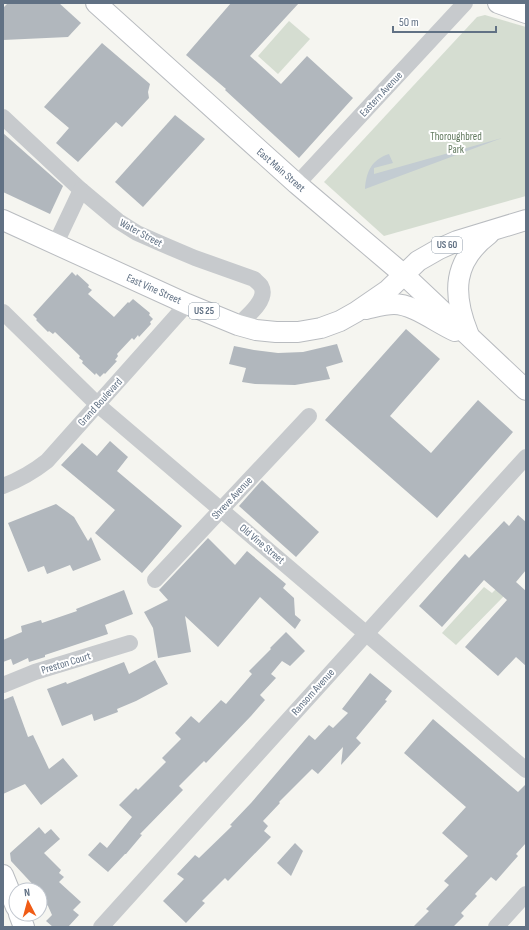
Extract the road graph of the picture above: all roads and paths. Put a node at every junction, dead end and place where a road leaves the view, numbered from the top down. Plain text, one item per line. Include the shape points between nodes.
1 (96, 3) edge
2 (465, 3) edge
3 (498, 3) edge
4 (526, 13) edge
5 (3, 117) edge
6 (296, 184) junction
7 (81, 190) junction
8 (3, 220) edge
9 (526, 220) edge
10 (497, 228) junction
11 (56, 245) junction
12 (404, 274) junction
13 (187, 304) junction
14 (3, 312) edge
15 (356, 312) junction
16 (238, 325) junction
17 (468, 336) junction
18 (526, 390) edge
19 (98, 405) junction
20 (309, 416) dead end
21 (526, 457) edge
22 (3, 486) edge
23 (222, 510) junction
24 (155, 580) dead end
25 (367, 633) junction
26 (130, 643) dead end
27 (3, 685) edge
28 (526, 770) edge
29 (3, 875) edge
30 (8, 887) edge
31 (526, 894) edge
32 (101, 927) edge
33 (496, 927) edge

1 - 6 main road, East Main Street
2 - 6 street, Eastern Avenue
3 - 4 main road
5 - 7 street, Water Street
6 - 12 main road, East Main Street
7 - 11 street
7 - 16 street, Water Street via 118,221 137,233 195,258 254,279 261,285 260,301
8 - 11 main road, East Vine Street / US 25
9 - 10 main road, US 60
10 - 12 main road, US 60 via 439,249 418,261
10 - 17 main road, East Main Street via 470,252 460,270 458,294 461,317
11 - 13 main road, East Vine Street / US 25
12 - 15 main road, East Vine Street / US 25 via 388,290
12 - 17 main road, East Main Street
13 - 16 main road, East Vine Street / US 25
13 - 19 street, Grand Boulevard
14 - 19 street, Old Vine Street
15 - 16 main road, East Vine Street / US 25 via 321,328 298,332 256,330
15 - 17 main road, East Vine Street via 384,305 408,306
17 - 18 main road, East Main Street
19 - 22 street, Grand Boulevard via 47,461 35,471
19 - 23 street, Old Vine Street
20 - 23 street, Shreve Avenue
21 - 25 street, Ransom Avenue
23 - 24 street, Shreve Avenue
23 - 25 street, Old Vine Street
25 - 28 street, Old Vine Street
25 - 32 street, Ransom Avenue
26 - 27 street, Preston Court
29 - 30 main road
31 - 33 street

